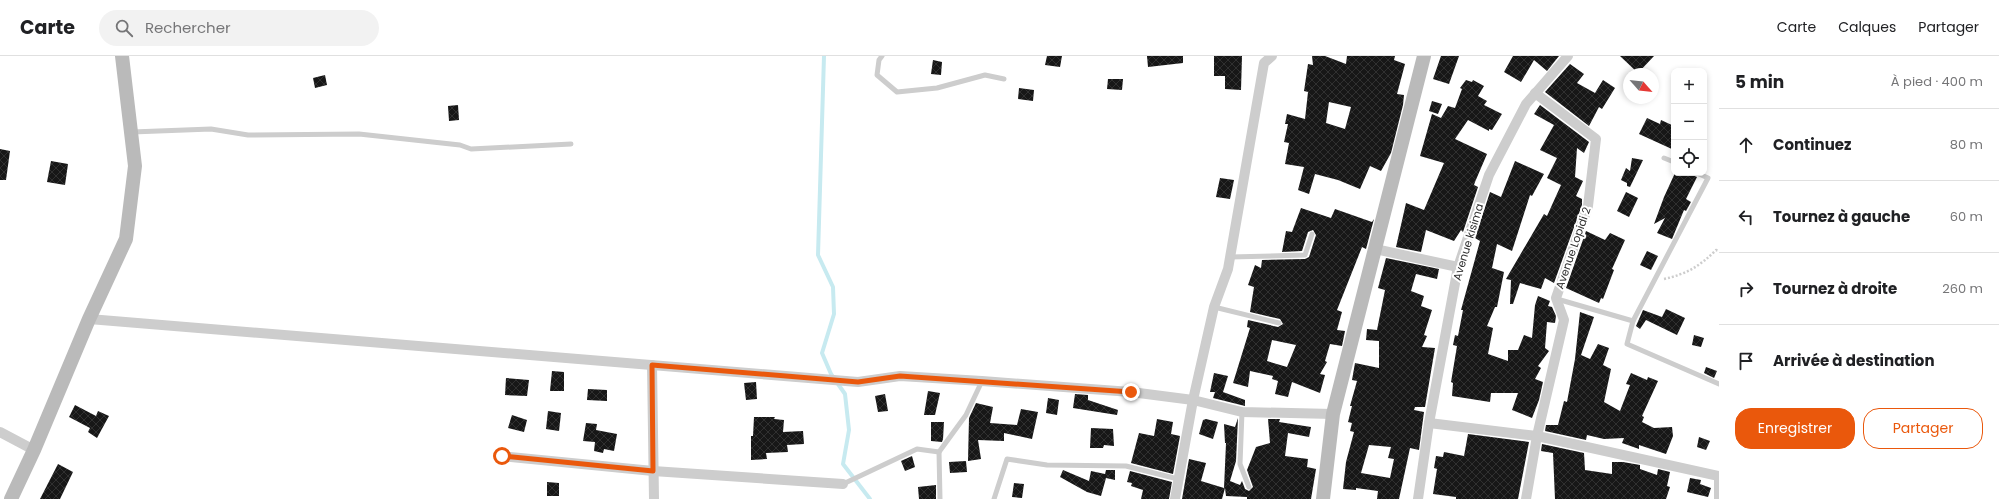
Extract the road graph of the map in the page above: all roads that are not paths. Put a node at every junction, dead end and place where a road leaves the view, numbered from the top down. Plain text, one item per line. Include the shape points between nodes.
1 (122, 56) edge
2 (882, 56) edge
3 (1272, 56) edge
4 (1424, 56) edge
5 (1568, 56) edge
6 (1004, 79) dead end
7 (1535, 94) junction
8 (131, 132) junction
9 (571, 144) dead end
10 (1664, 158) dead end
11 (1671, 161) edge
12 (1704, 176) edge
13 (1312, 234) dead end
14 (1375, 249) junction
15 (1230, 257) junction
16 (1458, 267) junction
17 (1556, 298) junction
18 (1214, 307) junction
19 (89, 319) junction
20 (1633, 321) junction
21 (1279, 323) dead end
22 (652, 365) junction
23 (982, 381) junction
24 (1719, 384) edge
25 (1193, 400) junction
26 (1242, 412) junction
27 (1333, 414) junction
28 (1429, 423) junction
29 (0, 432) edge
30 (1537, 436) junction
31 (34, 450) junction
32 (940, 452) junction
33 (502, 456) dead end
34 (653, 471) junction
35 (1719, 476) edge
36 (1178, 479) junction
37 (843, 484) joint
38 (1249, 487) dead end
39 (1719, 498) edge
40 (11, 499) edge
41 (654, 499) edge
42 (940, 499) edge
43 (994, 499) edge
44 (1175, 499) edge
45 (1323, 499) edge
46 (1418, 499) edge
47 (1526, 499) edge

1 - 8 street
2 - 6 lane via 877,75 897,92 937,88 985,75
3 - 15 street via 1264,63
4 - 14 street
5 - 7 street, Avenue kisima
7 - 16 street, Avenue kisima via 1526,104 1489,175
7 - 17 street, Avenue Lopidi 2 via 1596,139 1588,206
8 - 9 lane via 212,129 248,135 359,134 460,145 471,149
8 - 19 street via 135,166 126,239
10 - 11 lane
12 - 20 lane via 1708,178
13 - 15 lane via 1305,255
14 - 16 street
14 - 27 street
15 - 18 street
16 - 28 street, Avenue kisima
17 - 20 lane
17 - 30 street, Avenue Lopidi 2 via 1564,320
18 - 21 lane
18 - 25 street
19 - 22 street
19 - 31 street
20 - 24 lane via 1627,344
22 - 23 street via 858,382 900,376
22 - 34 street
23 - 25 street via 1131,392
23 - 32 lane via 966,415
25 - 26 street
25 - 36 street
26 - 27 street
26 - 38 lane via 1240,464
27 - 45 street
28 - 30 street
28 - 46 street, Avenue kisima
29 - 31 street
30 - 35 street
30 - 47 street, Avenue Lopidi 2
31 - 40 street
32 - 37 lane via 917,449
32 - 42 lane
33 - 34 street
34 - 37 street
34 - 41 street
35 - 39 street
36 - 43 lane via 1126,466 1047,465 1007,459
36 - 44 street

